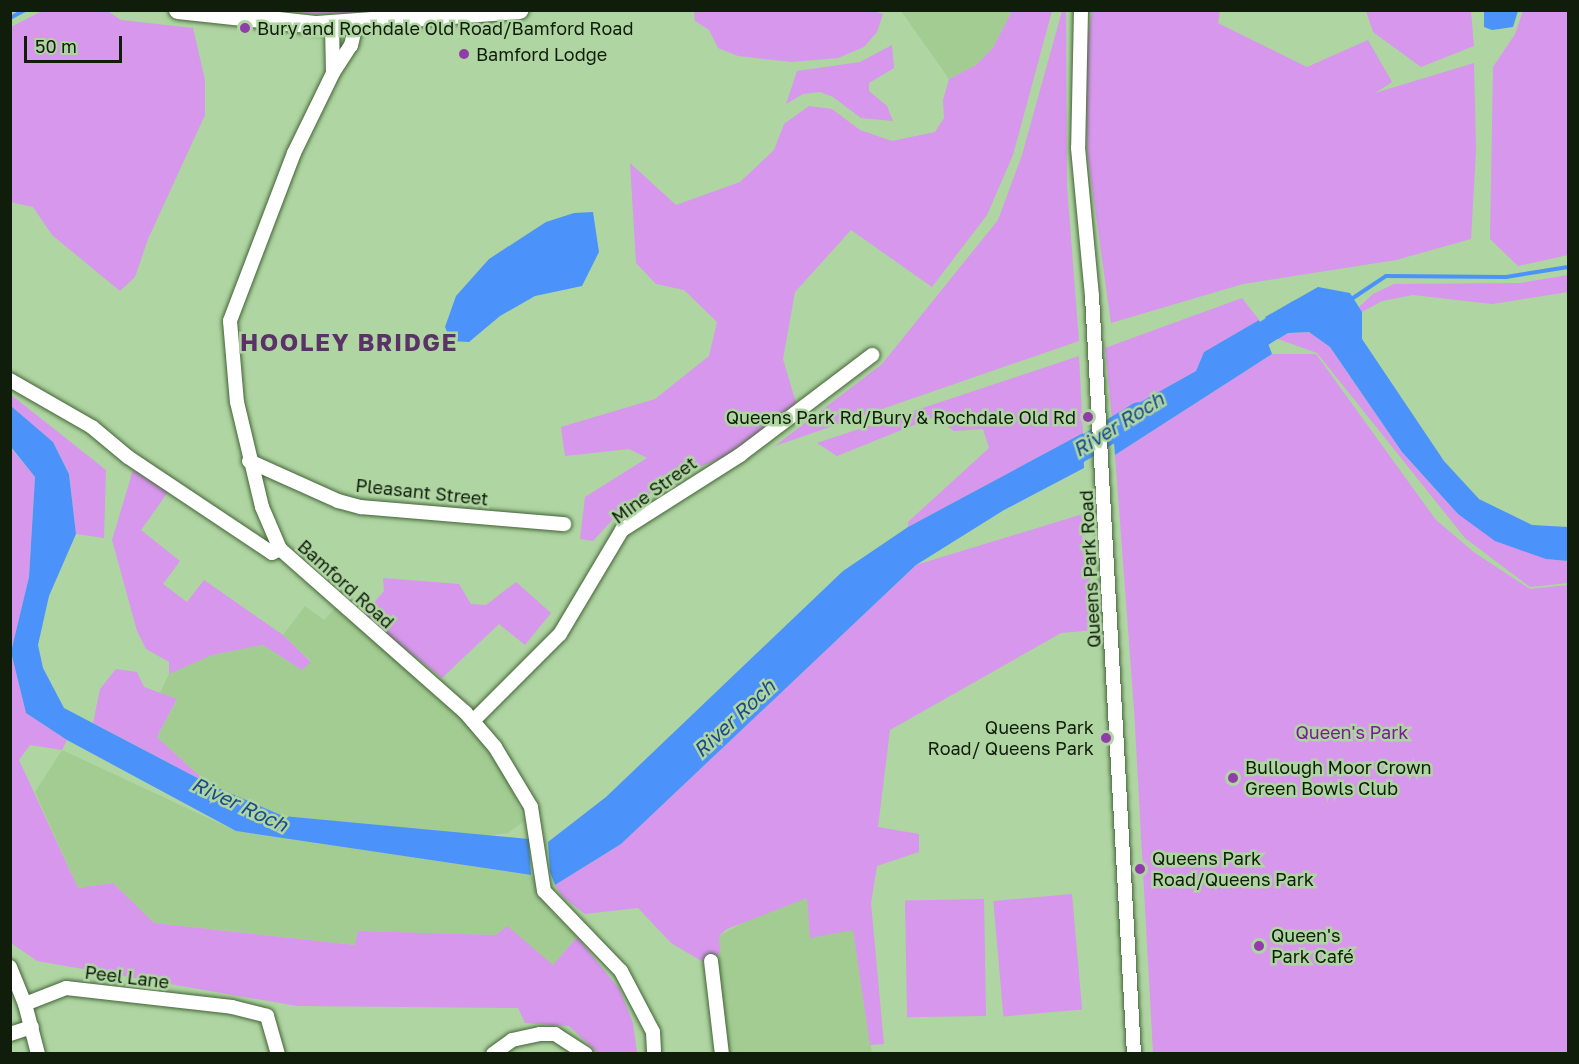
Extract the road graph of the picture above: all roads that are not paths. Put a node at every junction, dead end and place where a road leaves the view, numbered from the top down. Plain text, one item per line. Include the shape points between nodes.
1 (178, 10) edge
2 (519, 10) edge
3 (1081, 10) edge
4 (356, 24) junction
5 (332, 25) junction
6 (333, 73) junction
7 (872, 355) dead end
8 (10, 380) edge
9 (249, 461) junction
10 (564, 524) dead end
11 (280, 549) junction
12 (473, 721) junction
13 (711, 962) dead end
14 (10, 967) edge
15 (25, 1004) junction
16 (32, 1027) junction
17 (10, 1034) edge
18 (38, 1053) edge
19 (278, 1053) edge
20 (493, 1053) edge
21 (586, 1053) edge
22 (654, 1053) edge
23 (722, 1053) edge
24 (1134, 1053) edge

1 - 5 main road via 237,19
2 - 4 main road
3 - 24 street, Queens Park Road via 1078,148 1092,296
4 - 5 main road
4 - 6 street, Bamford Road via 351,45
5 - 6 street, Bamford Road
6 - 9 street, Bamford Road via 294,153 233,306 230,339
7 - 12 street, Mine Street via 740,455 622,530 560,634
8 - 11 street via 92,427 128,457 272,553
9 - 10 street, Pleasant Street via 338,501 361,507
9 - 11 street, Bamford Road
11 - 12 street, Bamford Road
12 - 22 street, Bamford Road via 515,775 531,807 541,881 548,896 621,971 653,1032
13 - 23 street
14 - 15 street
15 - 16 street
15 - 19 street, Peel Lane via 66,988 232,1007 267,1017
16 - 17 street
16 - 18 street
20 - 21 street via 512,1040 540,1034 555,1034

